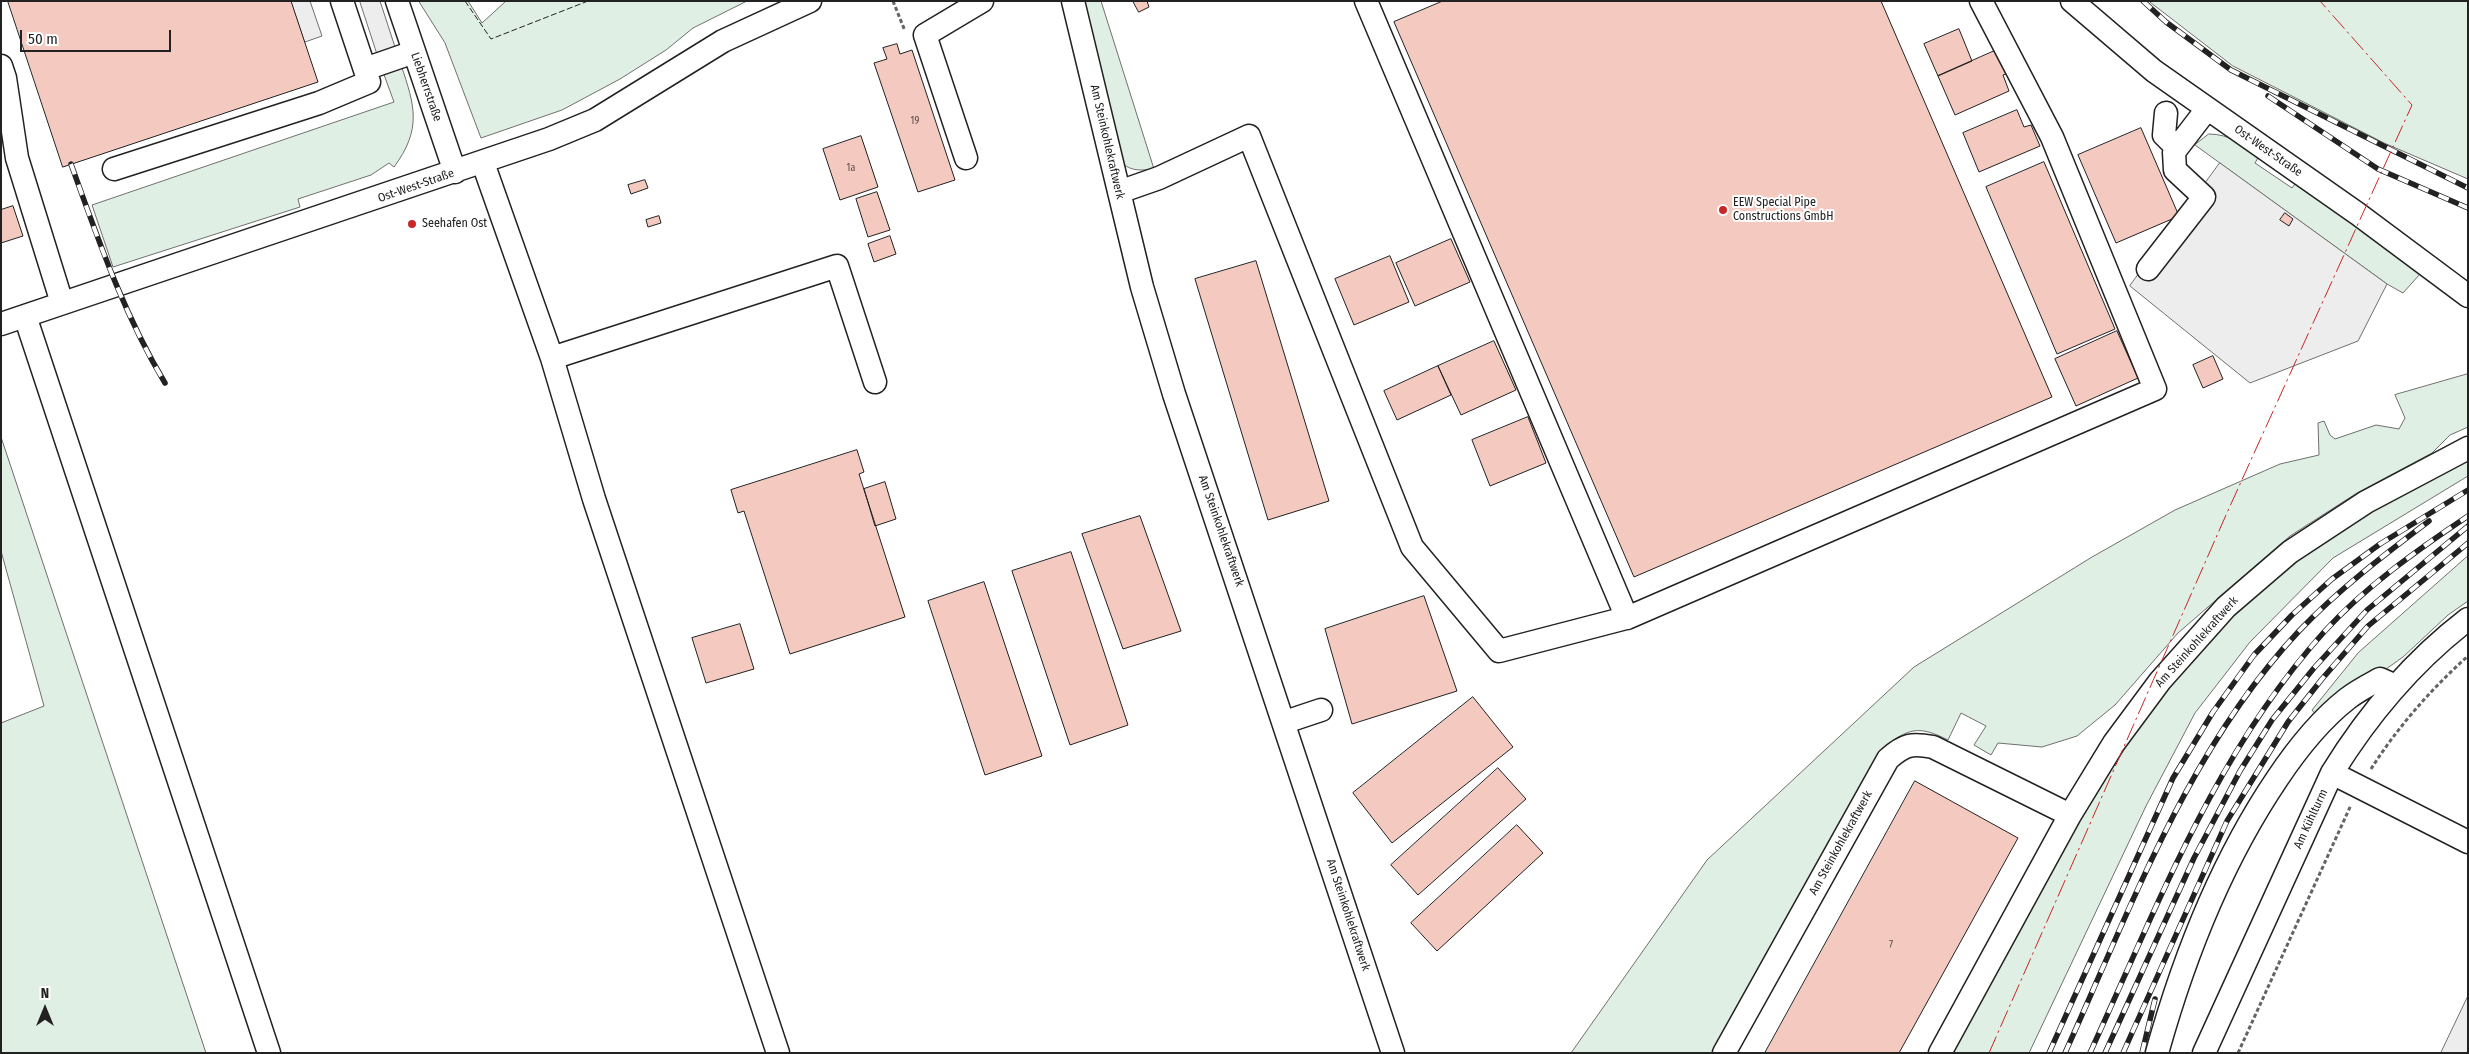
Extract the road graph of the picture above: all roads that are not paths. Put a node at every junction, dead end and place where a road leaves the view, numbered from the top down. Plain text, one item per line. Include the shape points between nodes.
1 (342, 1) edge
2 (397, 1) edge
3 (810, 1) edge
4 (982, 1) edge
5 (1073, 1) edge
6 (1366, 1) edge
7 (1981, 1) edge
8 (2072, 1) edge
9 (414, 52) junction
10 (1, 66) edge
11 (365, 68) junction
12 (2206, 109) junction
13 (2166, 112) dead end
14 (2177, 148) junction
15 (966, 158) dead end
16 (483, 163) junction
17 (114, 169) dead end
18 (455, 172) junction
19 (1119, 192) junction
20 (2148, 269) dead end
21 (2468, 296) edge
22 (62, 304) junction
23 (25, 316) junction
24 (1, 324) edge
25 (552, 358) junction
26 (875, 382) dead end
27 (2468, 448) edge
28 (1626, 618) junction
29 (2468, 619) edge
30 (2396, 686) junction
31 (1321, 710) dead end
32 (1284, 722) junction
33 (2332, 773) junction
34 (2070, 815) junction
35 (2468, 842) edge
36 (268, 1053) edge
37 (778, 1053) edge
38 (1393, 1053) edge
39 (1724, 1053) edge
40 (1940, 1053) edge
41 (2157, 1053) edge
42 (2204, 1053) edge

1 - 11 street
2 - 9 street, Liebherrstraße
3 - 16 street, Ost-West-Straße via 722,41 595,120
4 - 15 street via 925,35
5 - 19 street, Am Steinkohlekraftwerk
6 - 28 street
7 - 28 street via 2052,137 2154,389
8 - 12 street, Ost-West-Straße via 2154,71
9 - 11 street
9 - 18 street, Liebherrstraße
10 - 22 street via 17,158
11 - 17 street via 369,82 319,103
12 - 14 street
12 - 21 street, Ost-West-Straße via 2358,214
13 - 14 street via 2164,135
14 - 20 street via 2174,152 2175,170 2204,197
16 - 18 street, Ost-West-Straße
16 - 25 street
18 - 22 street, Ost-West-Straße
19 - 28 street via 1159,178 1249,136 1412,547 1499,650
19 - 32 street, Am Steinkohlekraftwerk via 1142,287 1174,394
22 - 23 street, Ost-West-Straße
23 - 24 street, Ost-West-Straße
23 - 36 street
25 - 26 street via 837,266
25 - 37 street via 594,499
27 - 34 street, Am Steinkohlekraftwerk via 2366,502 2290,552 2226,607 2160,681 2126,727
29 - 30 street, Am Kühlturm via 2444,637
30 - 33 street, Am Kühlturm via 2358,731
30 - 41 street via 2380,679 2348,698 2300,746 2262,802 2227,865 2190,949
31 - 32 street
32 - 38 street, Am Steinkohlekraftwerk
33 - 35 street
33 - 42 street, Am Kühlturm
34 - 39 street, Am Steinkohlekraftwerk via 1933,747 1916,744 1902,747 1888,759
34 - 40 street, Am Steinkohlekraftwerk

